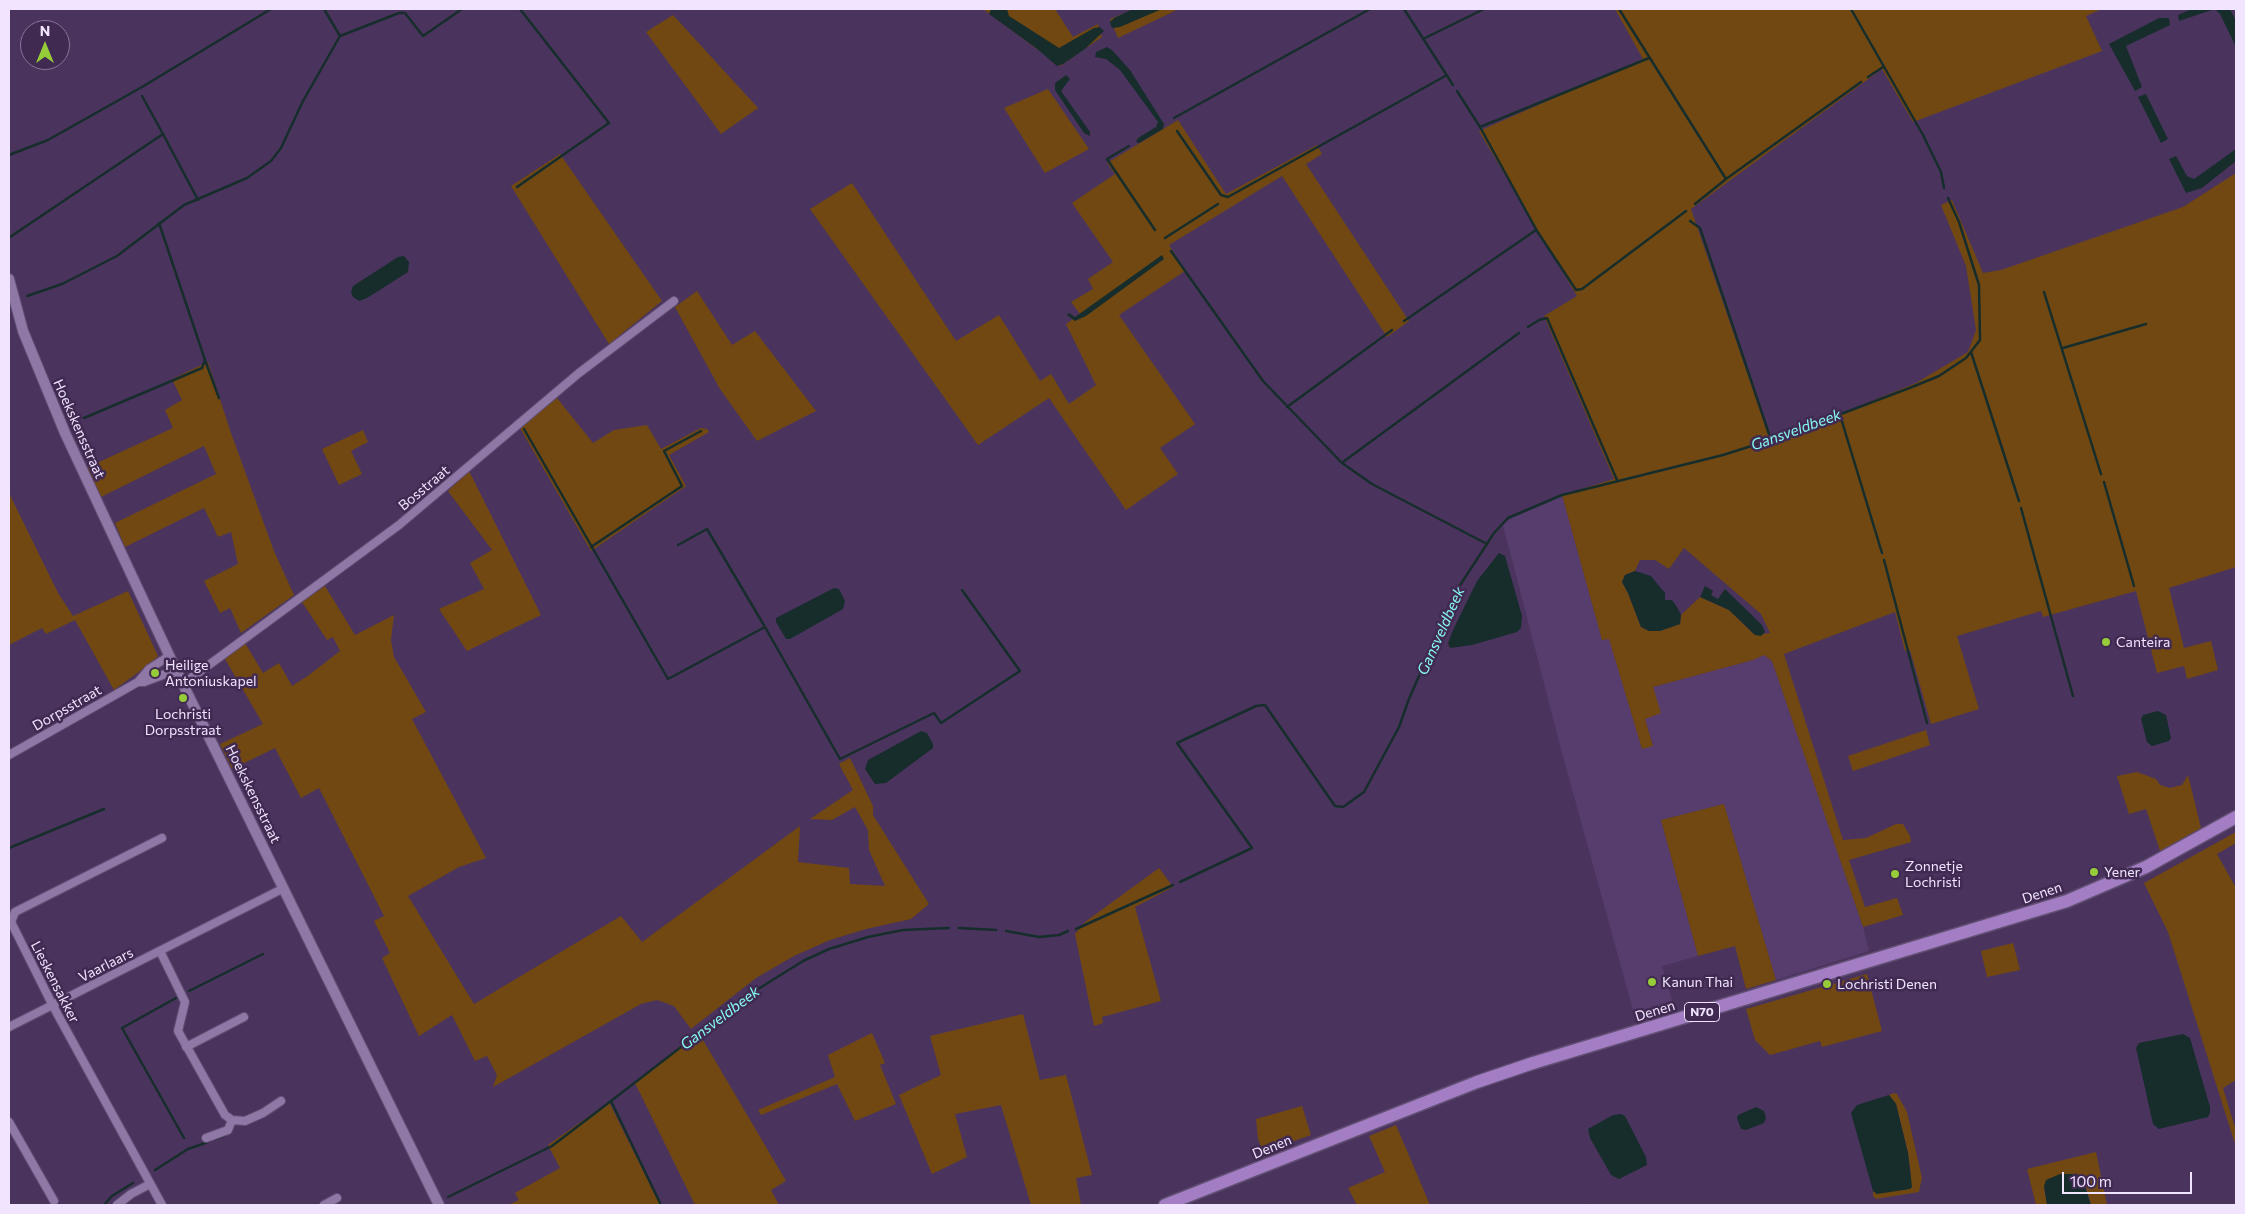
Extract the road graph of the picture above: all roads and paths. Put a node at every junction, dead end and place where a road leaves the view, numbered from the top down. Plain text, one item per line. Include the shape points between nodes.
1 (9, 279) edge
2 (674, 301) dead end
3 (169, 656) junction
4 (176, 670) junction
5 (138, 682) junction
6 (183, 684) junction
7 (9, 756) edge
8 (2236, 817) edge
9 (162, 838) dead end
10 (284, 888) junction
11 (160, 951) junction
12 (53, 1006) junction
13 (244, 1017) dead end
14 (9, 1028) edge
15 (186, 1047) junction
16 (281, 1100) dead end
17 (232, 1120) junction
18 (9, 1122) edge
19 (206, 1138) dead end
20 (150, 1184) junction
21 (337, 1198) dead end
22 (54, 1201) dead end
23 (117, 1205) edge
24 (162, 1205) edge
25 (324, 1205) edge
26 (439, 1205) edge
27 (1165, 1205) edge

1 - 3 street, Hoekskensstraat via 23,331 42,381
2 - 6 street, Bosstraat via 579,373 399,524
3 - 4 street, Hoekskensstraat
3 - 5 street, Dorpsstraat via 149,669
4 - 5 street, Dorpsstraat
4 - 6 street, Hoekskensstraat
5 - 7 street, Dorpsstraat
6 - 10 street, Hoekskensstraat
8 - 27 main road, Denen / N70 via 2146,867 2067,901 1533,1063
9 - 12 street, Lieskensakker via 15,912 12,922
10 - 11 street, Vaarlaars
10 - 26 street, Hoekskensstraat
11 - 12 street, Vaarlaars
11 - 15 street via 185,1002 178,1031
12 - 14 street, Vaarlaars
12 - 20 street, Lieskensakker
13 - 15 street
15 - 17 street via 225,1115
16 - 17 street via 245,1121
17 - 19 street via 228,1130
18 - 22 street
20 - 23 street
20 - 24 street, Lieskensakker
21 - 25 street

